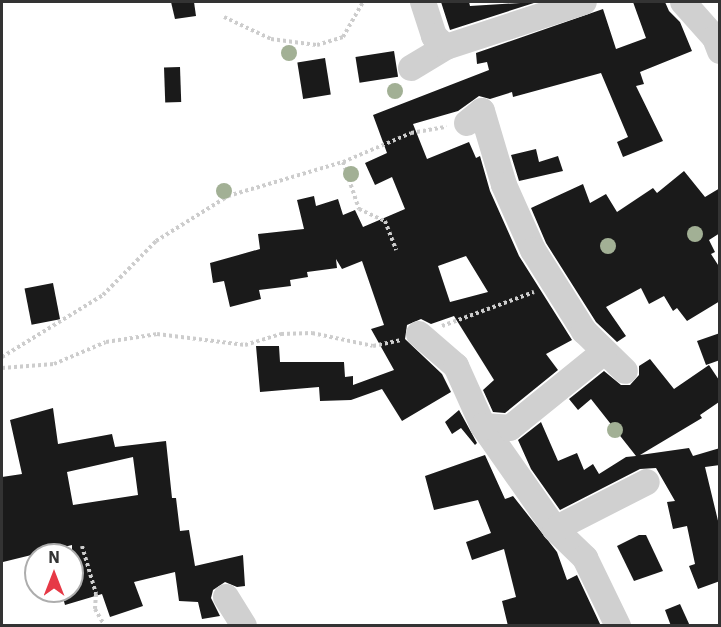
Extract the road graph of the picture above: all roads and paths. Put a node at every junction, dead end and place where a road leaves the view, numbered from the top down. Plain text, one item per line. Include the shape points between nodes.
1 (363, 2) edge
2 (423, 2) edge
3 (584, 2) edge
4 (683, 2) edge
5 (224, 17) dead end
6 (446, 47) junction
7 (720, 51) edge
8 (411, 68) dead end
9 (467, 123) joint
10 (344, 162) junction
11 (396, 250) dead end
12 (554, 286) junction
13 (419, 334) junction
14 (604, 352) junction
15 (2, 357) edge
16 (2, 368) edge
17 (625, 371) dead end
18 (483, 426) junction
19 (647, 482) dead end
20 (555, 529) junction
21 (84, 552) edge
22 (226, 597) dead end
23 (105, 626) edge
24 (244, 626) edge
25 (618, 626) edge

1 - 5 path via 344,37 317,45 271,39
2 - 6 street via 434,36
3 - 6 street
4 - 7 street via 715,38
6 - 8 street
9 - 10 path via 411,133
9 - 12 street via 482,111 504,185
10 - 11 path via 357,205 385,221
10 - 15 path via 228,196 156,241 103,295
12 - 13 path
12 - 14 street via 564,295 584,331
13 - 16 path via 373,346 312,333 281,334 245,345 157,334 106,342 54,364
13 - 18 street via 456,366
14 - 17 street
14 - 18 street via 510,428
18 - 20 street
19 - 20 street
20 - 25 street via 585,558
21 - 23 path via 96,591 95,609
22 - 24 street

